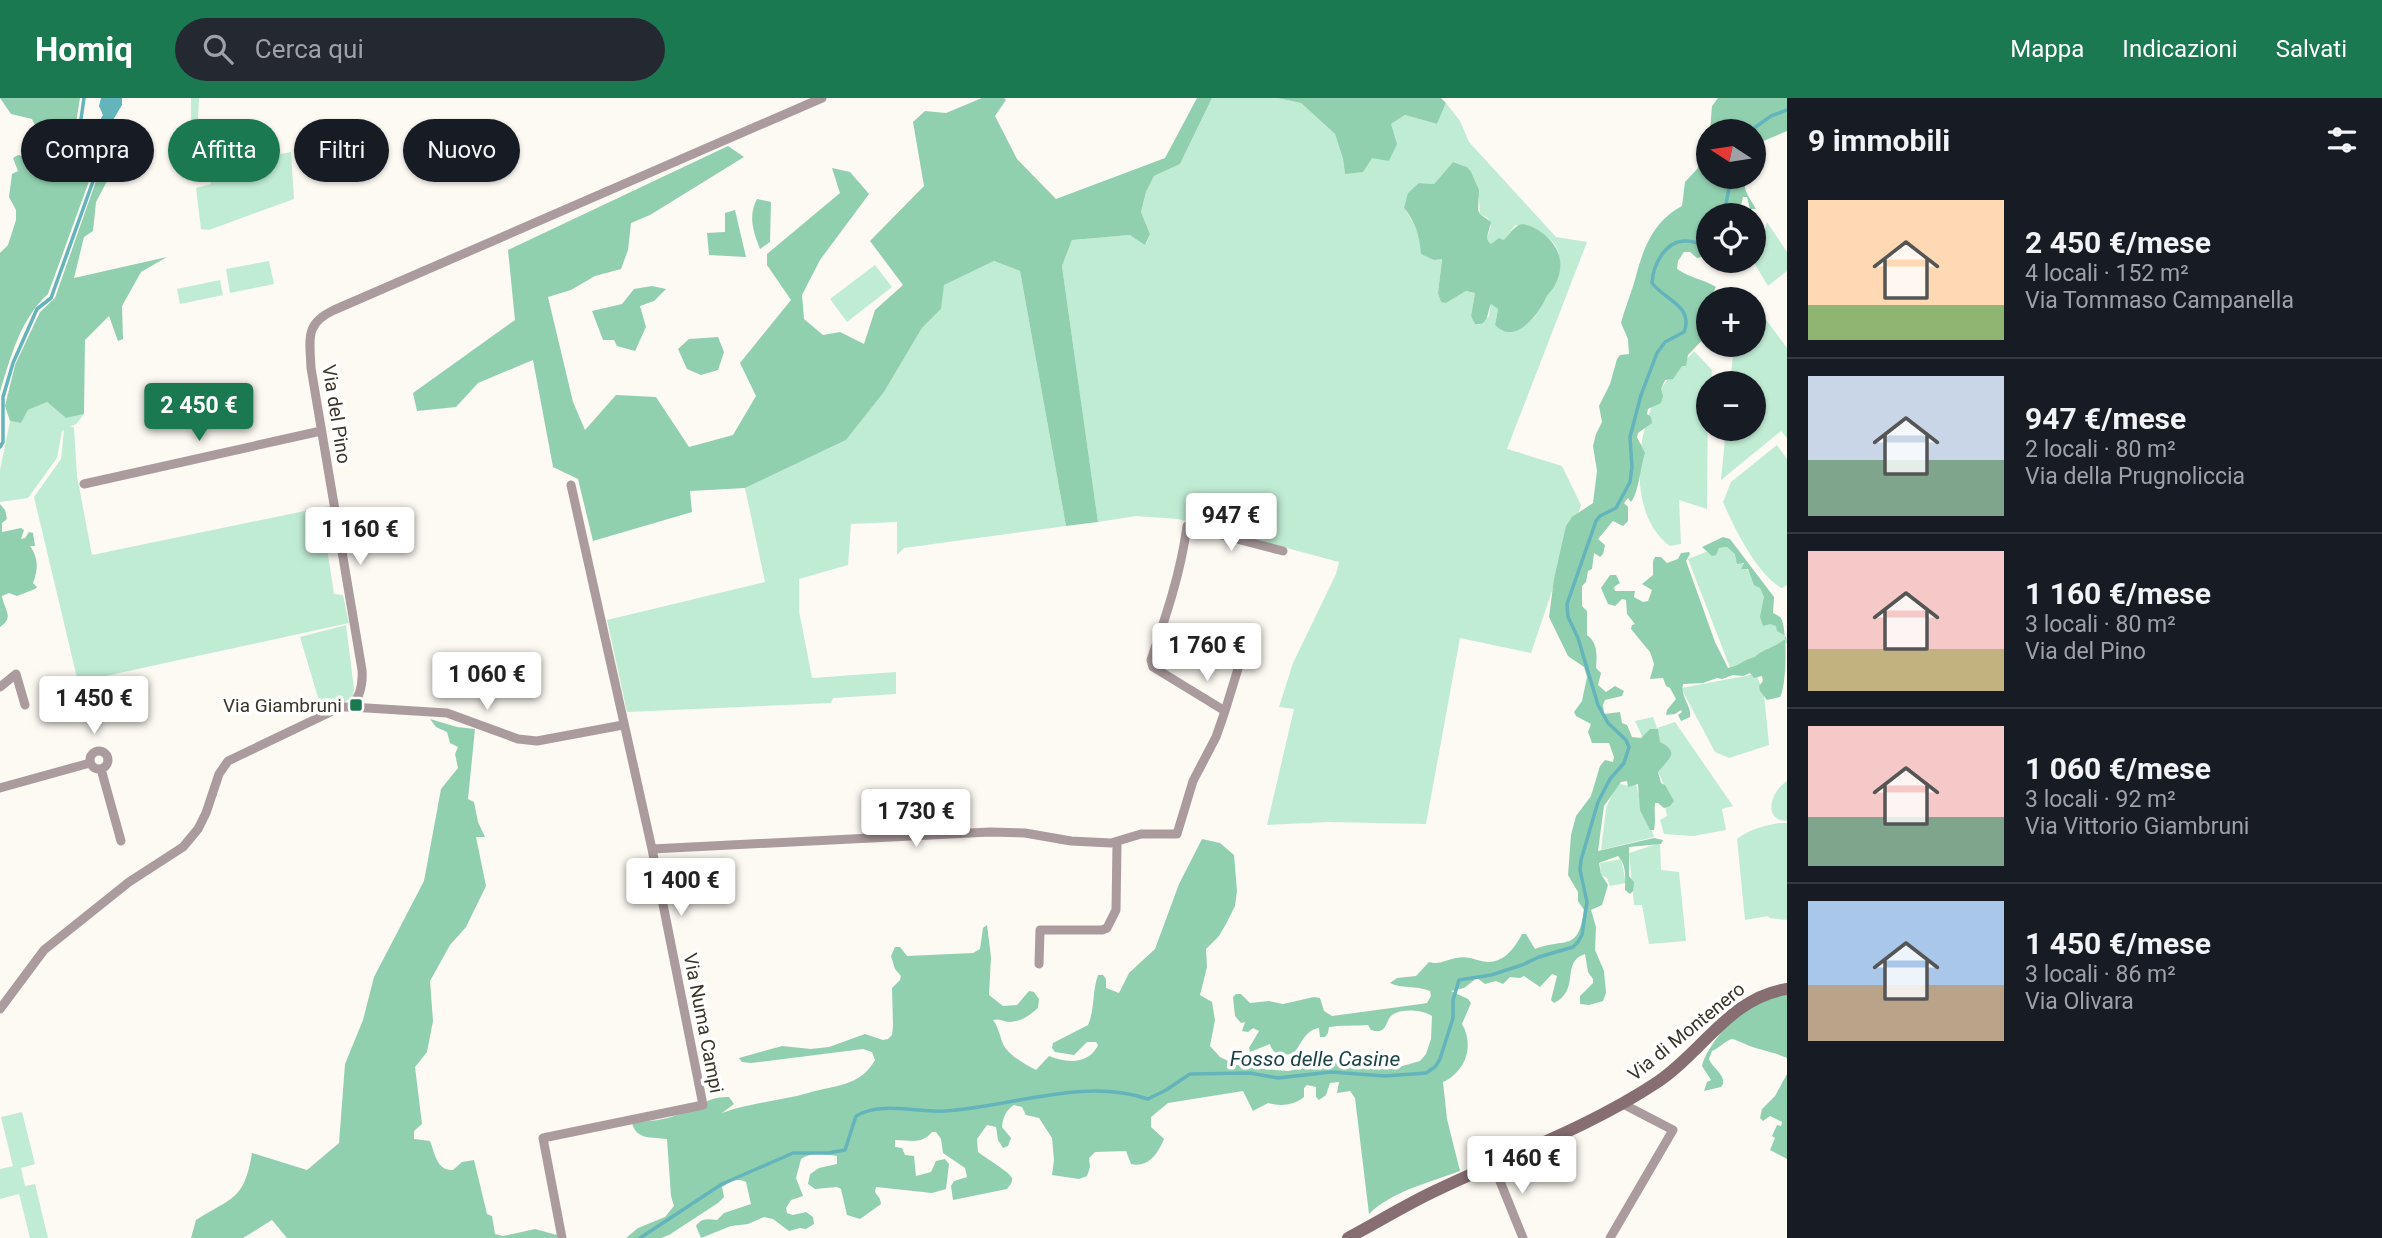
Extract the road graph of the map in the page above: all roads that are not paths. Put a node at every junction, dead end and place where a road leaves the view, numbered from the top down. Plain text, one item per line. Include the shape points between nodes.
1 (822, 98) edge
2 (321, 431) junction
3 (84, 484) dead end
4 (570, 485) dead end
5 (1283, 551) dead end
6 (1241, 660) dead end
7 (0, 687) edge
8 (25, 705) dead end
9 (351, 707) junction
10 (1225, 711) junction
11 (623, 725) junction
12 (90, 762) junction
13 (101, 769) junction
14 (1, 787) edge
15 (121, 841) dead end
16 (1117, 843) junction
17 (652, 849) junction
18 (1039, 964) dead end
19 (1787, 989) edge
20 (0, 1009) edge
21 (1623, 1104) junction
22 (1493, 1164) junction
23 (562, 1238) edge
24 (1348, 1238) edge
25 (1523, 1238) edge
26 (1610, 1238) edge

1 - 2 street, Via del Pino via 316,320 311,328 311,368
2 - 3 street
2 - 9 street, Via del Pino via 362,670 363,684
4 - 11 street, Via Numa Campi
5 - 10 street via 1187,526 1153,667
6 - 10 street
7 - 8 street via 16,674
9 - 11 street via 447,713 518,739 537,741
9 - 20 street via 341,707 228,761 198,829 183,847 44,950
10 - 16 street via 1177,834 1141,834
11 - 17 street, Via Numa Campi
12 - 13 street
12 - 13 street via 93,753 103,752 108,761
12 - 14 street
13 - 15 street
16 - 17 street via 990,832
16 - 18 street via 1116,910 1107,928 1040,930
17 - 23 street, Via Numa Campi via 703,1105 543,1138
19 - 21 street, Via di Montenero via 1758,996 1738,1008 1686,1061
21 - 22 street, Via di Montenero
21 - 26 street via 1674,1130
22 - 24 street, Via di Montenero
22 - 25 street

